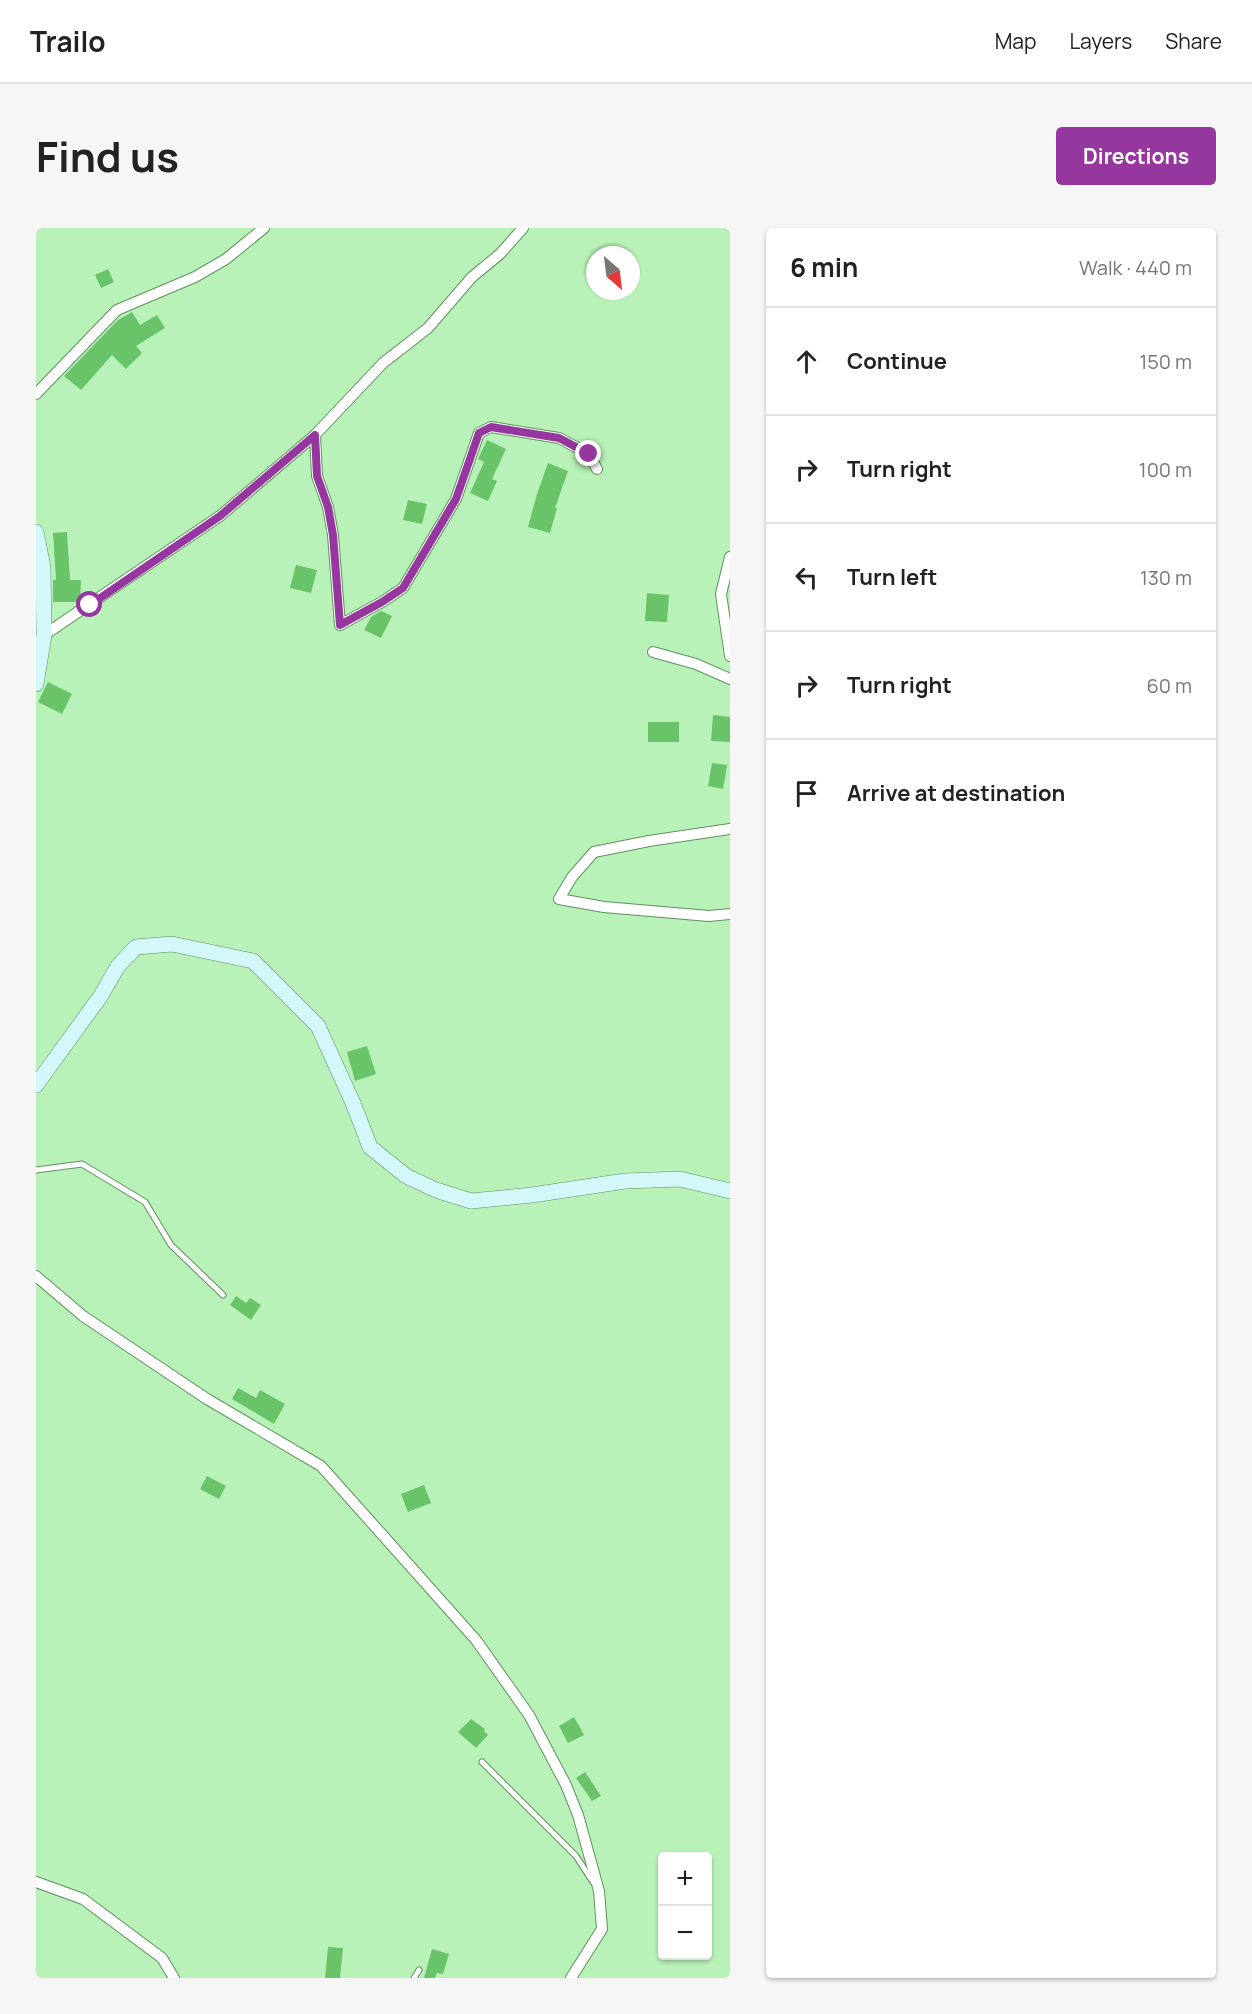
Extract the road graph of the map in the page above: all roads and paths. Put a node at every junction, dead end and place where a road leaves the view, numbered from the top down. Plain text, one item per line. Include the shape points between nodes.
1 (264, 228) edge
2 (523, 228) edge
3 (36, 394) edge
4 (315, 435) junction
5 (597, 469) dead end
6 (36, 532) edge
7 (730, 557) edge
8 (40, 637) edge
9 (653, 652) dead end
10 (730, 656) edge
11 (730, 679) edge
12 (36, 684) edge
13 (730, 829) edge
14 (730, 914) edge
15 (36, 1085) edge
16 (36, 1170) edge
17 (730, 1191) edge
18 (36, 1276) edge
19 (223, 1295) dead end
20 (482, 1762) dead end
21 (36, 1882) edge
22 (599, 1891) junction
23 (419, 1970) dead end
24 (174, 1978) edge
25 (414, 1978) edge
26 (571, 1978) edge

1 - 3 street via 226,259 195,277 117,310
2 - 4 street via 472,277 428,328 383,363
4 - 5 street via 317,476 333,535 340,625 403,588 456,499 479,433 491,427 559,438 589,454
4 - 8 street via 220,516
6 - 8 street via 43,567
7 - 10 street via 721,594
8 - 12 street
9 - 11 street
13 - 14 street via 594,852 559,899 604,907 709,916
15 - 17 street via 118,966 136,947 172,944 253,961 318,1026 370,1147 406,1176 436,1190 471,1201 626,1181 680,1179
16 - 19 lane via 82,1164 145,1202 171,1245
18 - 22 street via 83,1316 207,1399 321,1466 476,1640 529,1715 578,1815
20 - 22 lane via 576,1856
21 - 24 street via 83,1899 162,1958
22 - 26 street via 602,1929
23 - 25 lane

